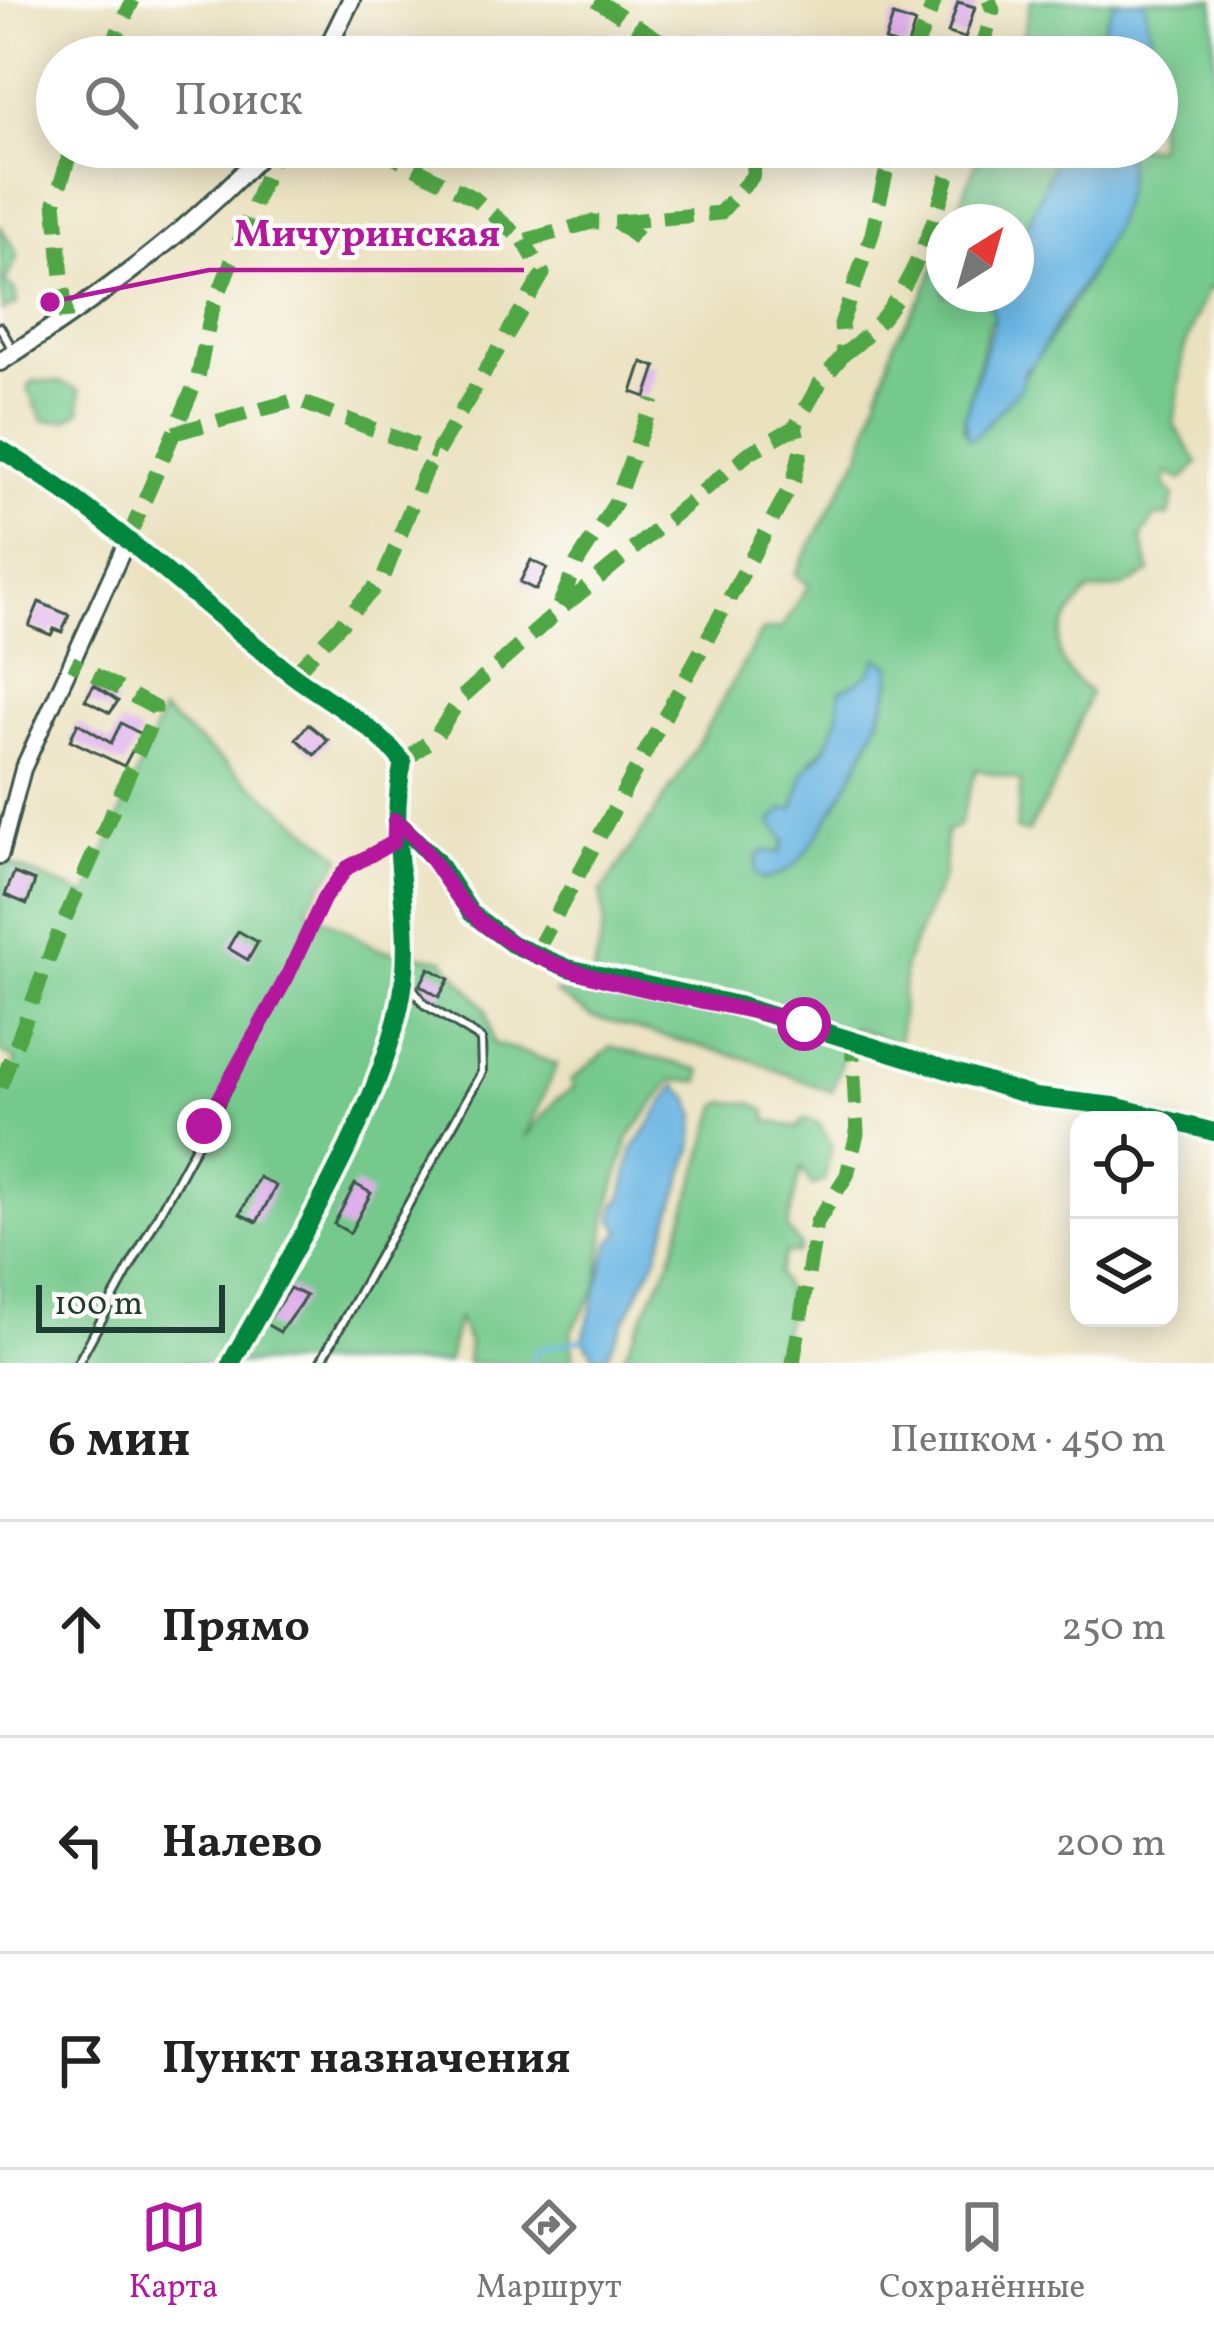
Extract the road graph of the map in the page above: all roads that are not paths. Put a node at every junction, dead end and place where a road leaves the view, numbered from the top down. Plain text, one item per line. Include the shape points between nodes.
1 (351, 0) edge
2 (333, 36) edge
3 (246, 168) edge
4 (0, 327) edge
5 (7, 358) edge
6 (0, 448) edge
7 (127, 542) junction
8 (395, 820) junction
9 (394, 842) junction
10 (0, 856) edge
11 (405, 976) junction
12 (1214, 1132) edge
13 (78, 1363) edge
14 (231, 1363) edge
15 (320, 1363) edge

1 - 2 street
3 - 5 street via 119,281
4 - 5 lane
6 - 7 street
7 - 8 street via 394,750 403,762
7 - 10 street via 23,769
8 - 9 street
8 - 12 street via 436,860 471,914 512,944 568,968 738,1005 1035,1096
9 - 11 street
9 - 13 lane via 347,868 324,898
11 - 14 street via 372,1093
11 - 15 lane via 424,1004 482,1039 485,1059

